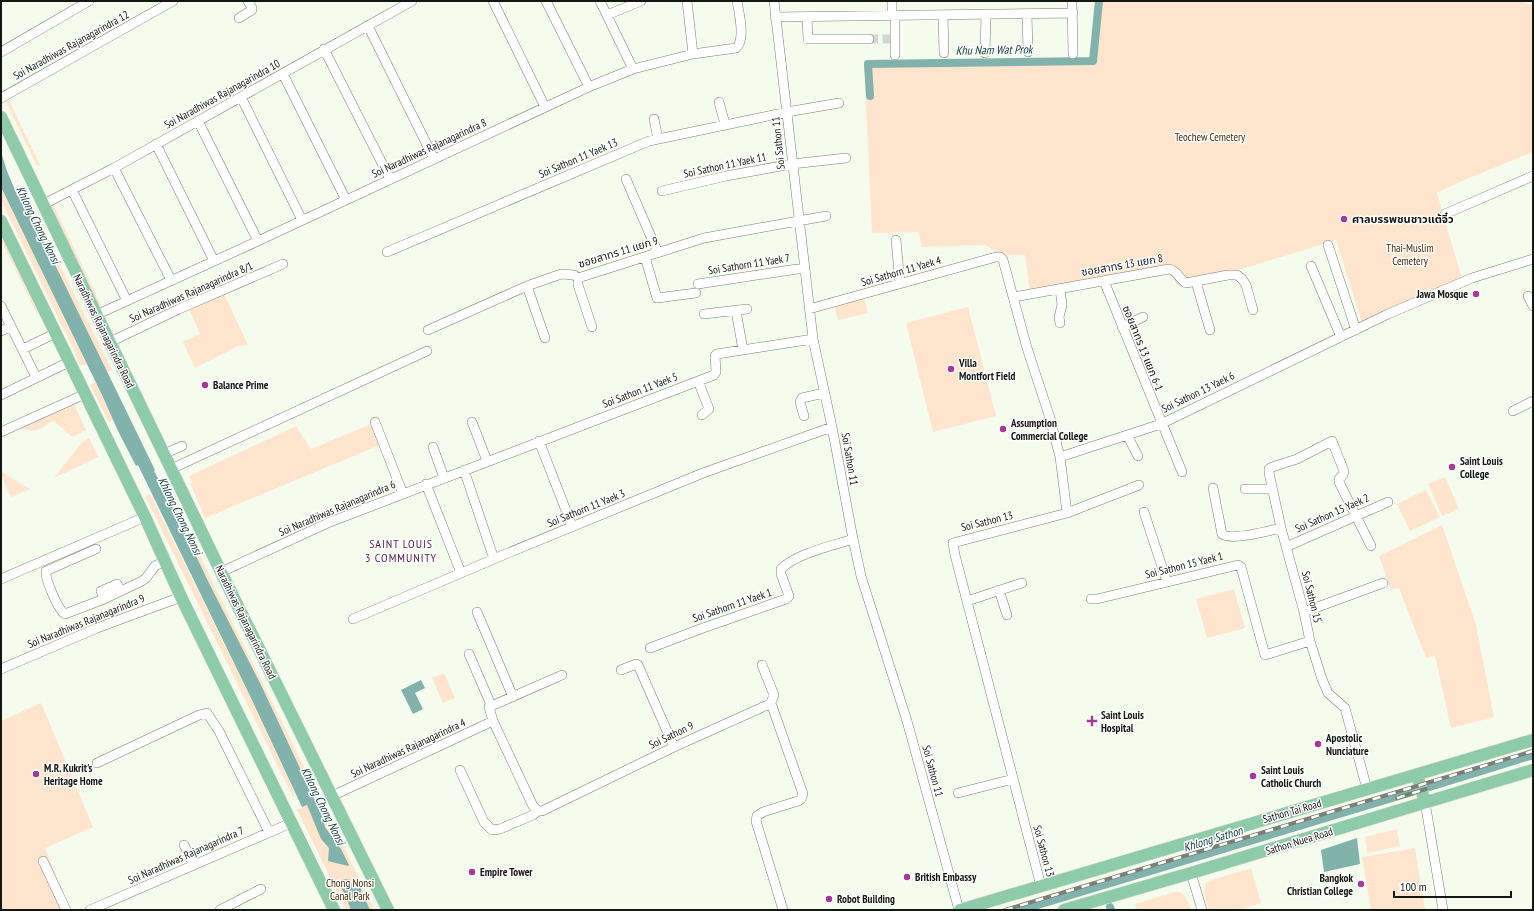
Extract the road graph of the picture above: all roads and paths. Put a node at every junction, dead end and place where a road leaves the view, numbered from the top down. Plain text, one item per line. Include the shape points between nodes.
1 (89, 1) edge
2 (174, 1) edge
3 (248, 1) edge
4 (412, 1) edge
5 (493, 1) edge
6 (546, 1) edge
7 (600, 1) edge
8 (641, 1) edge
9 (687, 1) edge
10 (737, 1) edge
11 (774, 1) edge
12 (892, 1) edge
13 (1072, 1) edge
14 (1073, 13) junction
15 (986, 14) junction
16 (1027, 14) junction
17 (607, 15) junction
18 (943, 15) junction
19 (893, 16) junction
20 (775, 17) junction
21 (806, 17) junction
22 (239, 18) dead end
23 (368, 26) junction
24 (869, 39) tunnel mouth
25 (324, 49) junction
26 (1, 52) edge
27 (1028, 52) dead end
28 (944, 53) dead end
29 (985, 53) dead end
30 (693, 54) junction
31 (1073, 54) dead end
32 (896, 55) dead end
33 (633, 69) junction
34 (283, 74) junction
35 (589, 87) junction
36 (241, 97) junction
37 (1, 98) edge
38 (719, 102) dead end
39 (839, 104) dead end
40 (545, 107) junction
41 (787, 112) junction
42 (1, 117) edge
43 (654, 120) dead end
44 (198, 121) junction
45 (725, 124) junction
46 (658, 139) junction
47 (156, 144) junction
48 (846, 158) dead end
49 (434, 159) junction
50 (792, 164) junction
51 (114, 168) junction
52 (1533, 176) edge
53 (390, 179) junction
54 (626, 180) dead end
55 (72, 190) junction
56 (662, 191) dead end
57 (346, 200) junction
58 (42, 205) junction
59 (1445, 214) dead end
60 (826, 216) dead end
61 (302, 220) junction
62 (799, 221) junction
63 (3, 228) edge
64 (896, 240) dead end
65 (258, 241) junction
66 (1328, 245) dead end
67 (387, 252) dead end
68 (658, 253) junction
69 (645, 257) junction
70 (1533, 258) edge
71 (214, 261) junction
72 (283, 264) dead end
73 (1311, 266) dead end
74 (804, 268) junction
75 (578, 278) junction
76 (172, 280) junction
77 (1104, 281) junction
78 (1196, 282) junction
79 (900, 284) junction
80 (527, 286) junction
81 (1060, 289) junction
82 (1528, 296) dead end
83 (1014, 297) junction
84 (127, 301) junction
85 (1, 306) edge
86 (1533, 306) edge
87 (747, 309) dead end
88 (809, 309) junction
89 (736, 310) junction
90 (1253, 310) dead end
91 (704, 314) dead end
92 (96, 315) junction
93 (1142, 317) dead end
94 (1060, 323) dead end
95 (11, 326) junction
96 (592, 327) dead end
97 (1122, 327) junction
98 (428, 330) dead end
99 (1210, 330) dead end
100 (1356, 330) junction
101 (1, 331) edge
102 (56, 333) junction
103 (1341, 337) junction
104 (545, 338) dead end
105 (813, 339) junction
106 (110, 342) junction
107 (23, 349) junction
108 (744, 350) junction
109 (427, 352) dead end
110 (69, 362) junction
111 (36, 377) junction
112 (698, 381) junction
113 (824, 393) junction
114 (85, 394) junction
115 (1, 395) edge
116 (1533, 401) edge
117 (1513, 411) dead end
118 (702, 415) dead end
119 (804, 416) dead end
120 (375, 422) dead end
121 (472, 422) dead end
122 (1161, 424) junction
123 (832, 427) junction
124 (1, 432) edge
125 (1127, 435) junction
126 (539, 441) junction
127 (182, 446) dead end
128 (433, 447) dead end
129 (164, 454) junction
130 (1138, 456) dead end
131 (1060, 457) junction
132 (487, 461) junction
133 (171, 469) junction
134 (464, 470) junction
135 (1182, 472) dead end
136 (444, 478) junction
137 (426, 484) junction
138 (1139, 485) dead end
139 (1213, 488) dead end
140 (1245, 489) dead end
141 (1272, 489) junction
142 (403, 494) junction
143 (1388, 502) dead end
144 (1144, 512) dead end
145 (1067, 513) junction
146 (1356, 516) junction
147 (145, 517) junction
148 (572, 526) junction
149 (1281, 528) junction
150 (853, 539) junction
151 (1371, 546) dead end
152 (1286, 547) junction
153 (96, 549) dead end
154 (494, 559) junction
155 (165, 561) junction
156 (221, 572) junction
157 (461, 573) junction
158 (1, 578) edge
159 (1167, 582) junction
160 (1022, 583) dead end
161 (1383, 583) dead end
162 (999, 590) junction
163 (181, 597) junction
164 (1091, 599) dead end
165 (967, 601) junction
166 (477, 612) dead end
167 (1304, 612) junction
168 (1007, 615) dead end
169 (353, 619) dead end
170 (1310, 641) junction
171 (650, 648) dead end
172 (469, 654) dead end
173 (762, 665) dead end
174 (1, 669) edge
175 (621, 670) dead end
176 (562, 675) dead end
177 (513, 697) junction
178 (491, 705) junction
179 (770, 705) junction
180 (493, 721) junction
181 (1533, 740) edge
182 (674, 747) junction
183 (97, 763) dead end
184 (460, 770) dead end
185 (1533, 770) edge
186 (1418, 778) junction
187 (1013, 779) junction
188 (1367, 789) junction
189 (958, 793) dead end
190 (332, 796) junction
191 (1424, 800) junction
192 (538, 811) junction
193 (291, 823) junction
194 (269, 832) junction
195 (184, 844) dead end
196 (43, 861) dead end
197 (194, 865) junction
198 (1191, 874) junction
199 (1041, 886) junction
200 (261, 889) dead end
201 (66, 910) edge
202 (90, 910) edge
203 (220, 910) edge
204 (334, 910) edge
205 (388, 910) edge
206 (782, 910) edge
207 (960, 910) edge
208 (1064, 910) edge
209 (1202, 910) edge
210 (1443, 910) edge

1 - 26 street
2 - 37 street, Soi Naradhiwas Rajanagarindra 12
3 - 22 street via 252,10
4 - 23 street, Soi Naradhiwas Rajanagarindra 10
5 - 40 street
6 - 35 street
7 - 17 street
8 - 17 street
9 - 30 street
10 - 30 street, Soi Naradhiwas Rajanagarindra 8 via 742,37 740,45 731,49
11 - 20 street, Soi Sathon 11
12 - 19 street
13 - 14 street
14 - 16 street
14 - 31 street
15 - 16 street
15 - 18 street
15 - 29 street
16 - 27 street
17 - 33 street
18 - 19 street
18 - 28 street
19 - 21 street
19 - 32 street
20 - 21 street
20 - 41 street, Soi Sathon 11
21 - 24 street via 808,39
23 - 25 street, Soi Naradhiwas Rajanagarindra 10
23 - 49 street
25 - 34 street, Soi Naradhiwas Rajanagarindra 10
25 - 53 street
30 - 33 street, Soi Naradhiwas Rajanagarindra 8
33 - 35 street, Soi Naradhiwas Rajanagarindra 8
34 - 36 street, Soi Naradhiwas Rajanagarindra 10
34 - 57 street
35 - 40 street, Soi Naradhiwas Rajanagarindra 8
36 - 44 street, Soi Naradhiwas Rajanagarindra 10
36 - 61 street
38 - 45 street
39 - 41 street, Soi Sathon 11 Yaek 13
40 - 49 street, Soi Naradhiwas Rajanagarindra 8
41 - 45 street, Soi Sathon 11 Yaek 13
41 - 50 street, Soi Sathon 11
42 - 58 main road, Naradhiwas Rajanagarindra Road
43 - 46 street
44 - 47 street, Soi Naradhiwas Rajanagarindra 10
44 - 65 street
45 - 46 street, Soi Sathon 11 Yaek 13
46 - 67 street, Soi Sathon 11 Yaek 13
47 - 51 street, Soi Naradhiwas Rajanagarindra 10
47 - 71 street
48 - 50 street, Soi Sathon 11 Yaek 11
49 - 53 street, Soi Naradhiwas Rajanagarindra 8
50 - 56 street, Soi Sathon 11 Yaek 11
50 - 62 street, Soi Sathon 11
51 - 55 street, Soi Naradhiwas Rajanagarindra 10
51 - 76 street
52 - 59 street
53 - 57 street, Soi Naradhiwas Rajanagarindra 8
54 - 68 street
55 - 58 street, Soi Naradhiwas Rajanagarindra 10
55 - 84 street
57 - 61 street, Soi Naradhiwas Rajanagarindra 8
58 - 92 main road, Naradhiwas Rajanagarindra Road
60 - 62 street, ซอยสาทร 11 แยก 9
61 - 65 street, Soi Naradhiwas Rajanagarindra 8
62 - 68 street, ซอยสาทร 11 แยก 9 via 710,237
62 - 74 street, Soi Sathon 11
63 - 102 main road
64 - 79 street
65 - 71 street, Soi Naradhiwas Rajanagarindra 8
66 - 100 street
68 - 69 street, ซอยสาทร 11 แยก 9
69 - 74 street, Soi Sathorn 11 Yaek 7 via 659,299 697,288
69 - 75 street, ซอยสาทร 11 แยก 9
70 - 100 street, Soi Sathon 13 Yaek 6 via 1465,281
71 - 76 street, Soi Naradhiwas Rajanagarindra 8
72 - 106 street, Soi Naradhiwas Rajanagarindra 8/1
73 - 103 street
74 - 88 street, Soi Sathon 11
75 - 80 street, ซอยสาทร 11 แยก 9 via 574,275 561,274
75 - 96 street
76 - 84 street, Soi Naradhiwas Rajanagarindra 8
77 - 78 street, ซอยสาทร 13 แยก 8 via 1169,269 1186,283
77 - 81 street, ซอยสาทร 13 แยก 8
77 - 97 street, ซอยสาทร 13 แยก 6-1
78 - 90 street, ซอยสาทร 13 แยก 8 via 1237,275 1246,285
78 - 99 street
79 - 83 street, Soi Sathorn 11 Yaek 4 via 1000,257
79 - 88 street, Soi Sathorn 11 Yaek 4
80 - 98 street, ซอยสาทร 11 แยก 9
80 - 104 street
81 - 83 street, ซอยสาทร 13 แยก 8
81 - 94 street
82 - 86 street
83 - 131 street
84 - 92 street, Soi Naradhiwas Rajanagarindra 8
85 - 95 street
87 - 89 street
88 - 105 street, Soi Sathon 11
89 - 91 street
89 - 108 street
92 - 106 main road, Naradhiwas Rajanagarindra Road
93 - 97 street
95 - 101 street
95 - 107 street
97 - 122 street, ซอยสาทร 13 แยก 6-1
100 - 103 street, Soi Sathon 13 Yaek 6
102 - 107 street
102 - 110 main road
103 - 122 street, Soi Sathon 13 Yaek 6
105 - 108 street, Soi Sathon 11 Yaek 5
105 - 113 street, Soi Sathon 11
106 - 129 main road, Naradhiwas Rajanagarindra Road
107 - 111 street
108 - 112 street, Soi Sathon 11 Yaek 5 via 717,354 716,373
109 - 133 street
110 - 111 street
110 - 114 main road
111 - 115 street
112 - 118 street via 709,409
112 - 126 street, Soi Sathon 11 Yaek 5
113 - 119 street via 802,398 800,402
113 - 123 street, Soi Sathon 11
114 - 124 street
114 - 147 main road
116 - 117 street
120 - 142 street
121 - 132 street
122 - 125 street, Soi Sathon 13 Yaek 6
122 - 135 street, ซอยสาทร 13 แยก 6-1
123 - 148 street, Soi Sathorn 11 Yaek 3 via 703,473
123 - 150 street, Soi Sathon 11
125 - 130 street
125 - 131 street, Soi Sathon 13 Yaek 6
126 - 132 street, Soi Sathon 11 Yaek 5
126 - 148 street
127 - 129 street
128 - 136 street
129 - 133 main road, Naradhiwas Rajanagarindra Road
131 - 145 street
132 - 134 street, Soi Sathon 11 Yaek 5
133 - 156 main road, Naradhiwas Rajanagarindra Road
134 - 136 street, Soi Naradhiwas Rajanagarindra 6
134 - 154 street
136 - 137 street, Soi Naradhiwas Rajanagarindra 6
137 - 142 street, Soi Naradhiwas Rajanagarindra 6
137 - 157 street
138 - 145 street
139 - 149 street via 1222,534 1256,534
140 - 141 street
141 - 146 street, Soi Sathon 15 via 1269,469 1297,459 1332,441 1344,470 1339,478 1340,482
141 - 149 street, Soi Sathon 15
142 - 156 street, Soi Naradhiwas Rajanagarindra 6 via 315,528
143 - 146 street, Soi Sathon 15 Yaek 2
144 - 159 street
145 - 165 street, Soi Sathon 13 via 953,542
146 - 151 street
146 - 152 street, Soi Sathon 15 Yaek 2
147 - 155 main road
147 - 158 street
148 - 154 street, Soi Sathorn 11 Yaek 3
149 - 152 street, Soi Sathon 15
150 - 171 street, Soi Sathorn 11 Yaek 1 via 803,555 785,565 781,569 781,574 789,596 786,599
150 - 207 street, Soi Sathon 11 via 861,576 907,721
152 - 167 street, Soi Sathon 15
153 - 155 street via 46,571 60,609 65,614 142,581 155,566
154 - 157 street, Soi Sathorn 11 Yaek 3
155 - 163 main road
156 - 190 main road, Naradhiwas Rajanagarindra Road
157 - 169 street, Soi Sathorn 11 Yaek 3
159 - 164 street, Soi Sathon 15 Yaek 1
159 - 170 street, Soi Sathon 15 Yaek 1 via 1240,565 1265,655
160 - 162 street
161 - 167 street
162 - 165 street
162 - 168 street
163 - 174 street, Soi Naradhiwas Rajanagarindra 9 via 97,628
163 - 193 main road
165 - 187 street, Soi Sathon 13
166 - 177 street
167 - 170 street, Soi Sathon 15
170 - 188 street, Soi Sathon 15 via 1328,693 1345,708
172 - 178 street
173 - 179 street via 774,695
175 - 182 street via 633,664 638,665
176 - 177 street
177 - 178 street
178 - 180 street via 489,708
179 - 182 street, Soi Sathon 9
179 - 206 street via 803,794 798,801 763,812 757,816 756,821
180 - 190 street, Soi Naradhiwas Rajanagarindra 4
180 - 192 street via 533,806
181 - 186 main road, Sathon Tai Road
182 - 192 street, Soi Sathon 9
183 - 194 street via 207,713 219,731
184 - 192 street, Soi Sathon 9 via 484,822 492,830
185 - 191 main road, Sathon Nuea Road
186 - 188 main road, Sathon Tai Road
186 - 191 main road
187 - 189 street
187 - 199 street, Soi Sathon 13
188 - 199 main road, Sathon Tai Road
190 - 205 main road, Naradhiwas Rajanagarindra Road
191 - 198 main road, Sathon Nuea Road
191 - 210 street
193 - 194 street, Soi Naradhiwas Rajanagarindra 7
193 - 204 main road
194 - 197 street, Soi Naradhiwas Rajanagarindra 7
195 - 197 street
196 - 201 street
197 - 202 street, Soi Naradhiwas Rajanagarindra 7
198 - 208 main road, Sathon Nuea Road
198 - 209 street
199 - 207 main road, Sathon Tai Road
200 - 203 street

